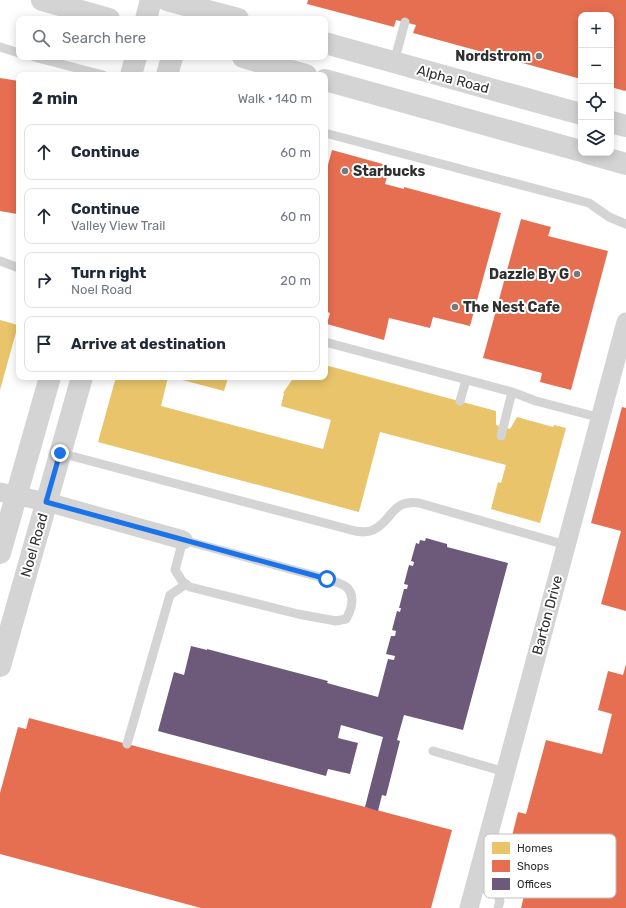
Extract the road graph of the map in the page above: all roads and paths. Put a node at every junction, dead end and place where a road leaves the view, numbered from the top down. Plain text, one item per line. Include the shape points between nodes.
1 (42, 0) edge
2 (151, 0) edge
3 (181, 6) edge
4 (98, 16) edge
5 (147, 16) edge
6 (225, 16) edge
7 (404, 22) dead end
8 (328, 44) edge
9 (0, 47) edge
10 (16, 52) edge
11 (46, 60) edge
12 (135, 60) edge
13 (171, 60) edge
14 (254, 60) edge
15 (394, 62) junction
16 (92, 72) edge
17 (132, 72) edge
18 (168, 72) edge
19 (296, 72) edge
20 (328, 81) edge
21 (578, 113) edge
22 (614, 123) edge
23 (626, 126) edge
24 (328, 134) edge
25 (578, 150) edge
26 (598, 156) edge
27 (626, 164) edge
28 (626, 224) edge
29 (0, 262) edge
30 (16, 267) edge
31 (626, 322) edge
32 (328, 343) edge
33 (49, 380) edge
34 (81, 380) edge
35 (466, 380) junction
36 (512, 392) junction
37 (460, 401) dead end
38 (600, 418) junction
39 (501, 436) dead end
40 (60, 453) junction
41 (8, 494) edge
42 (46, 502) junction
43 (183, 540) junction
44 (566, 545) junction
45 (0, 553) edge
46 (186, 584) junction
47 (0, 666) edge
48 (127, 744) dead end
49 (433, 751) dead end
50 (505, 772) junction
51 (488, 834) edge
52 (484, 849) edge
53 (474, 886) junction
54 (484, 889) edge
55 (499, 898) edge
56 (469, 908) edge
57 (498, 908) edge

1 - 4 street
2 - 5 street
3 - 6 street
7 - 15 lane
8 - 15 street, Alpha Road
9 - 10 lane
11 - 16 lane
12 - 17 street
13 - 18 street
14 - 19 street
15 - 21 street, Alpha Road
20 - 25 street
22 - 23 street
24 - 28 lane via 589,203 609,217
26 - 27 street
29 - 30 lane
31 - 38 street, Barton Drive
32 - 35 lane
33 - 41 street
34 - 40 street, Noel Road
35 - 36 lane
35 - 37 lane
36 - 38 lane
36 - 39 lane
38 - 44 street, Barton Drive
40 - 42 street, Noel Road
40 - 44 lane via 355,531 374,530 395,510 410,502
41 - 42 street
41 - 45 street
42 - 43 street
42 - 47 street, Noel Road
43 - 46 lane via 175,570
43 - 46 lane via 327,579 346,587 352,597 351,610 346,619 336,621 298,614
44 - 50 street, Barton Drive
46 - 48 lane via 170,595
49 - 50 lane
50 - 51 street, Barton Drive
52 - 53 street, Barton Drive
53 - 54 lane
53 - 56 street, Barton Drive
55 - 57 lane

